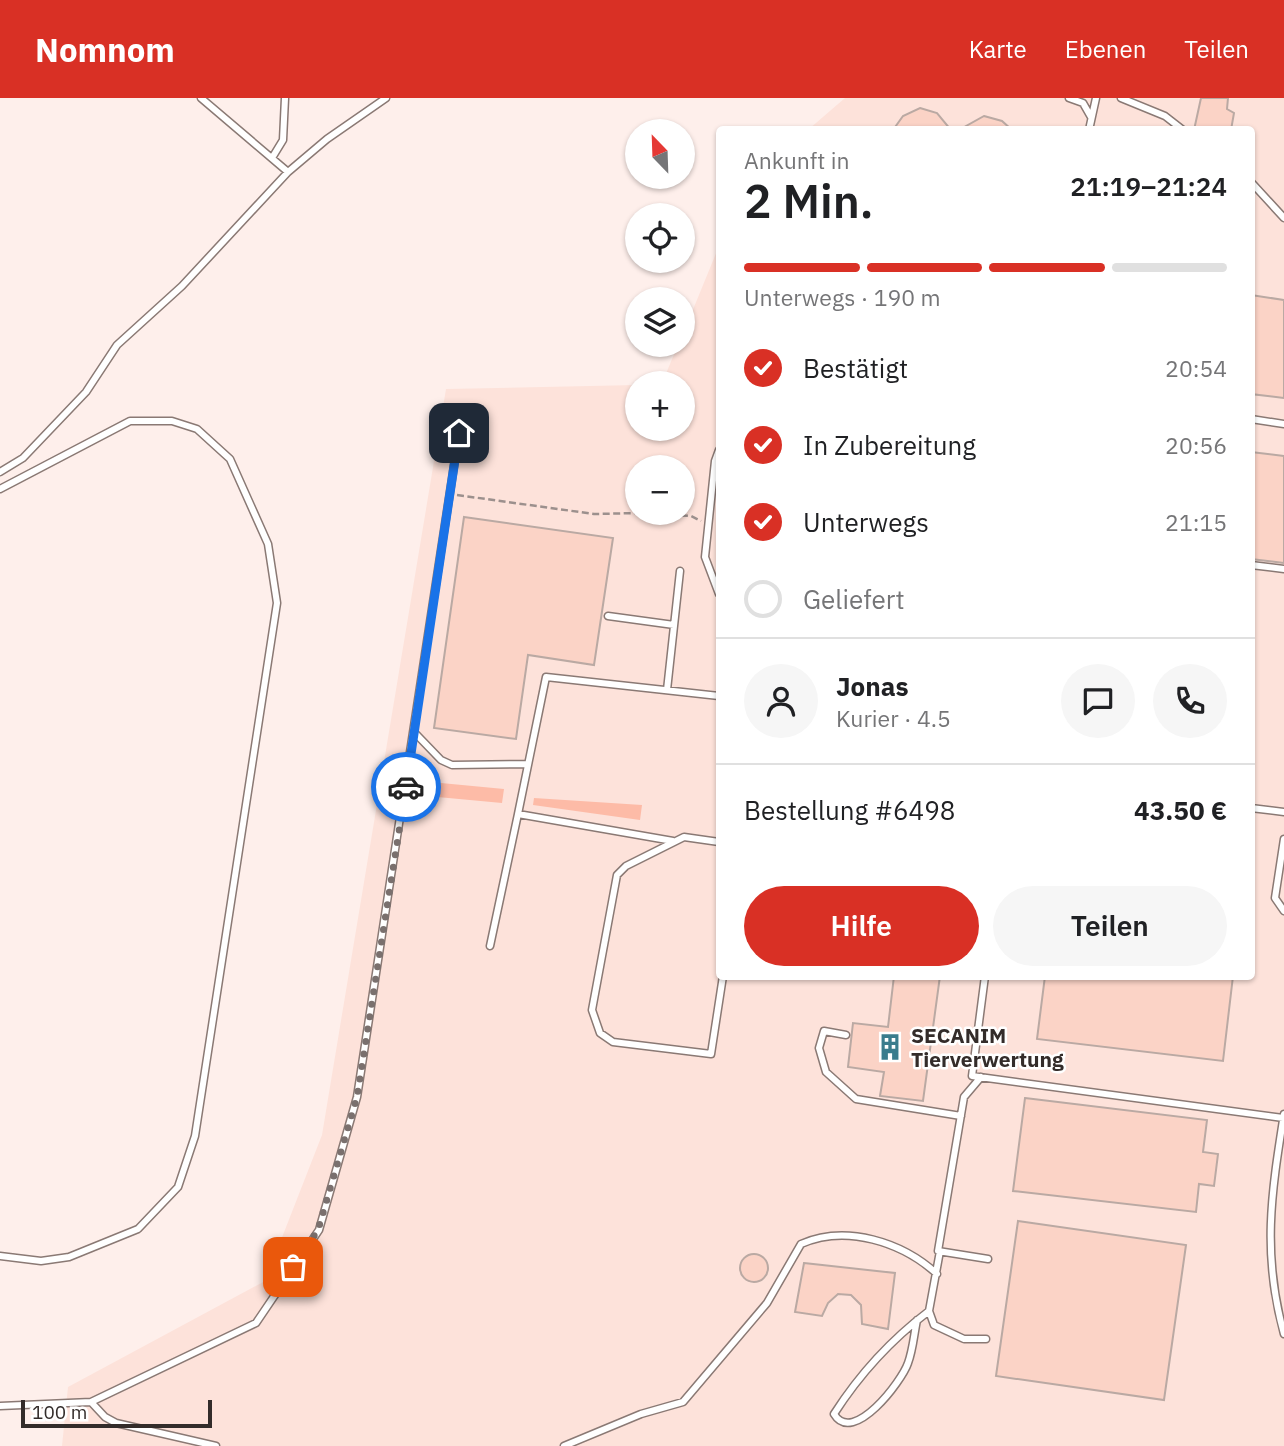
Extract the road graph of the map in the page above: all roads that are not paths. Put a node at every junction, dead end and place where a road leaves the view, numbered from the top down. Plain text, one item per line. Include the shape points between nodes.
1 (201, 98) edge
2 (285, 98) edge
3 (386, 98) edge
4 (1069, 98) edge
5 (1096, 98) edge
6 (1121, 98) edge
7 (1091, 117) junction
8 (1090, 126) edge
9 (1178, 126) edge
10 (272, 158) junction
11 (288, 172) junction
12 (1255, 186) edge
13 (1284, 218) edge
14 (1255, 420) edge
15 (1284, 424) edge
16 (459, 433) dead end
17 (716, 458) edge
18 (0, 472) edge
19 (0, 489) edge
20 (1255, 565) edge
21 (1284, 569) edge
22 (680, 571) dead end
23 (716, 586) edge
24 (608, 617) dead end
25 (674, 625) junction
26 (667, 690) junction
27 (716, 696) edge
28 (414, 732) junction
29 (528, 764) junction
30 (1255, 808) edge
31 (1284, 812) edge
32 (518, 814) junction
33 (1284, 839) edge
34 (675, 841) junction
35 (716, 842) edge
36 (1284, 911) edge
37 (490, 946) dead end
38 (722, 980) edge
39 (984, 980) edge
40 (846, 1035) dead end
41 (981, 1077) junction
42 (961, 1116) junction
43 (1284, 1116) edge
44 (1275, 1171) junction
45 (1284, 1172) edge
46 (940, 1251) junction
47 (0, 1256) edge
48 (988, 1259) dead end
49 (937, 1274) junction
50 (1273, 1294) junction
51 (1284, 1294) edge
52 (929, 1311) junction
53 (916, 1320) junction
54 (1284, 1334) edge
55 (986, 1339) dead end
56 (91, 1402) junction
57 (0, 1406) edge
58 (216, 1446) edge
59 (564, 1446) edge

1 - 10 lane
2 - 10 lane via 283,140
3 - 11 lane
4 - 7 lane via 1083,103
5 - 7 lane
6 - 9 lane
7 - 8 lane
10 - 11 lane
11 - 18 lane via 182,286 117,345 86,392 23,458
12 - 13 lane
14 - 15 lane
16 - 28 lane
17 - 23 lane via 705,557
19 - 47 lane via 130,421 172,421 197,429 230,459 268,544 277,603 195,1136 178,1187 138,1229 88,1252 41,1261
20 - 21 lane
22 - 25 lane
24 - 25 lane
25 - 26 lane
26 - 27 lane
26 - 29 lane via 546,677
28 - 29 lane via 452,765
28 - 56 lane via 357,1097 318,1230 256,1323
29 - 32 lane
30 - 31 lane
32 - 34 lane
32 - 37 lane
33 - 36 lane via 1275,898
34 - 35 lane via 684,837
34 - 38 lane via 617,875 592,1010 600,1033 613,1042 711,1054
39 - 41 lane via 972,1076
40 - 42 lane via 824,1031 819,1048 826,1072 856,1100
41 - 42 lane via 964,1097
41 - 43 lane
42 - 46 lane
43 - 44 lane
44 - 45 lane
44 - 50 lane via 1268,1238
46 - 48 lane
46 - 49 lane
49 - 52 lane
49 - 59 lane via 892,1244 834,1235 801,1244 767,1303 682,1402
50 - 51 lane
50 - 54 lane
52 - 53 lane
52 - 55 lane via 934,1325 964,1339
53 - 53 lane via 896,1336 843,1401 834,1414 838,1421 856,1425 874,1412 908,1365
56 - 57 lane
56 - 58 lane via 116,1423

